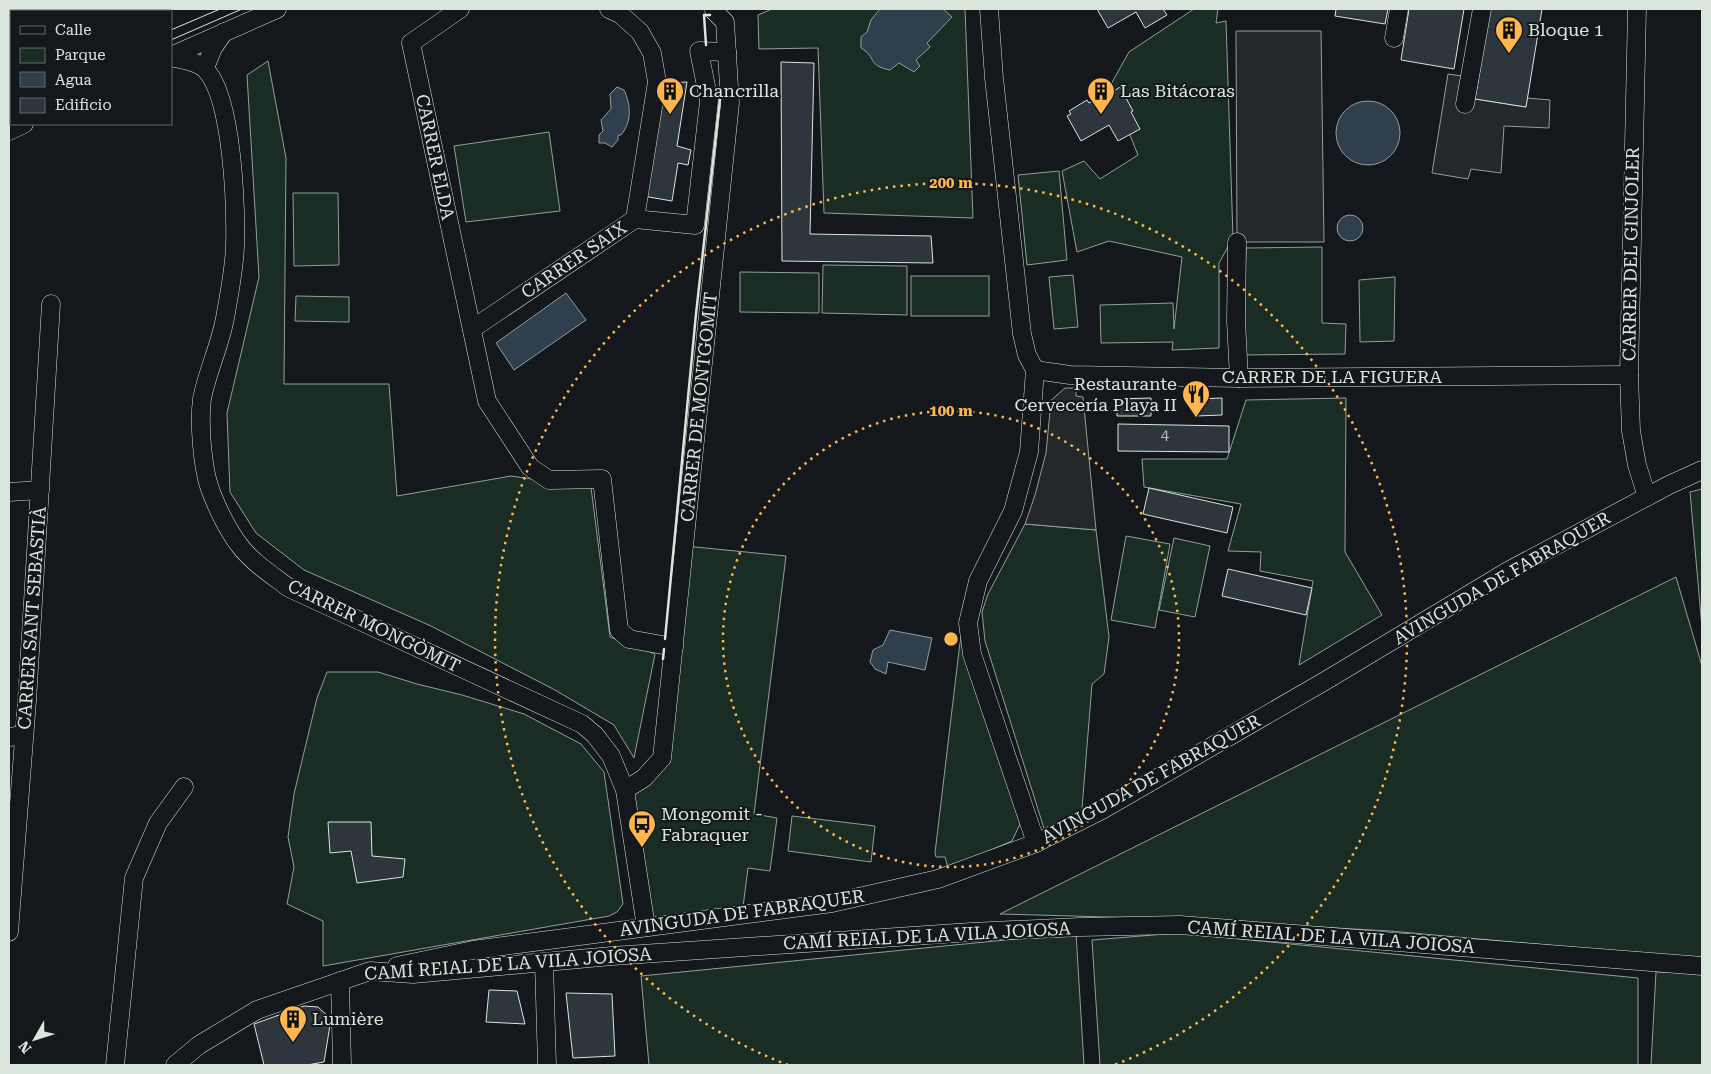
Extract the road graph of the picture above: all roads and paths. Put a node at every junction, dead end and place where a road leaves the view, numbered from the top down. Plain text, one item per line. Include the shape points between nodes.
1 (278, 9) edge
2 (460, 9) edge
3 (609, 9) edge
4 (990, 9) edge
5 (1399, 9) edge
6 (1482, 9) edge
7 (1637, 9) edge
8 (714, 11) dead end
9 (224, 32) junction
10 (1394, 38) dead end
11 (727, 52) junction
12 (172, 57) edge
13 (172, 57) edge
14 (205, 68) junction
15 (1466, 104) dead end
16 (22, 125) edge
17 (9, 131) edge
18 (635, 219) junction
19 (1237, 242) dead end
20 (51, 304) dead end
21 (472, 329) junction
22 (1035, 370) junction
23 (1629, 375) junction
24 (1239, 378) junction
25 (1702, 470) edge
26 (40, 490) junction
27 (9, 492) edge
28 (1647, 497) junction
29 (674, 647) junction
30 (17, 736) edge
31 (184, 787) dead end
32 (625, 790) junction
33 (1036, 843) junction
34 (646, 928) junction
35 (9, 932) edge
36 (473, 950) junction
37 (544, 963) junction
38 (1702, 966) edge
39 (474, 968) junction
40 (370, 971) junction
41 (340, 981) junction
42 (115, 1065) edge
43 (175, 1065) edge
44 (342, 1065) edge
45 (547, 1065) edge

1 - 9 street
2 - 21 street, CARRER ELDA via 412,43
3 - 18 street, CARRER SAIX via 620,14 640,32 652,54 657,82
4 - 22 street via 994,78 1022,334
5 - 10 street
6 - 15 street
7 - 23 street, CARRER DEL GINJOLER
8 - 11 street, CARRER DE MONTGOMIT via 725,22
9 - 12 street
9 - 14 street
11 - 18 street via 699,51 709,101 695,225
11 - 29 street, CARRER DE MONTGOMIT via 730,103
13 - 14 street
14 - 32 street, CARRER MONGÒMIT via 216,84 232,160 235,248 224,321 202,400 202,442 209,485 226,523 240,546 289,588 582,724 611,756
16 - 17 street
18 - 21 street, CARRER SAIX
19 - 24 street
20 - 26 street, CARRER SANT SEBASTIÀ
21 - 29 street via 487,401 530,467 549,480 602,479 619,630 628,639
22 - 24 street, CARRER DE LA FIGUERA via 1070,375
22 - 33 street via 1029,452 1013,511 978,581 968,623 972,654
23 - 24 street, CARRER DE LA FIGUERA
23 - 28 street, CARRER DEL GINJOLER via 1631,431
25 - 28 street, AVINGUDA DE FABRAQUER
26 - 27 street
26 - 30 street, CARRER SANT SEBASTIÀ
28 - 33 street, AVINGUDA DE FABRAQUER via 1508,571 1102,810
29 - 32 street, CARRER DE MONTGOMIT via 662,758 644,778
30 - 35 street, CARRER SANT SEBASTIÀ
31 - 42 street via 158,823 134,878
32 - 34 street, CARRER MONGÒMIT
33 - 34 street, AVINGUDA DE FABRAQUER via 938,879 832,903
34 - 36 street, AVINGUDA DE FABRAQUER
36 - 39 street via 470,962
36 - 40 street, AVINGUDA DE FABRAQUER
37 - 38 street, CAMÍ REIAL DE LA VILA JOIOSA via 971,932 1180,925
37 - 39 street, CAMÍ REIAL DE LA VILA JOIOSA
37 - 45 street
39 - 40 street, CAMÍ REIAL DE LA VILA JOIOSA via 413,974
40 - 41 street, CAMÍ REIAL DE LA VILA JOIOSA
41 - 43 street, CAMÍ REIAL DE LA VILA JOIOSA via 257,1010 199,1045
41 - 44 street

